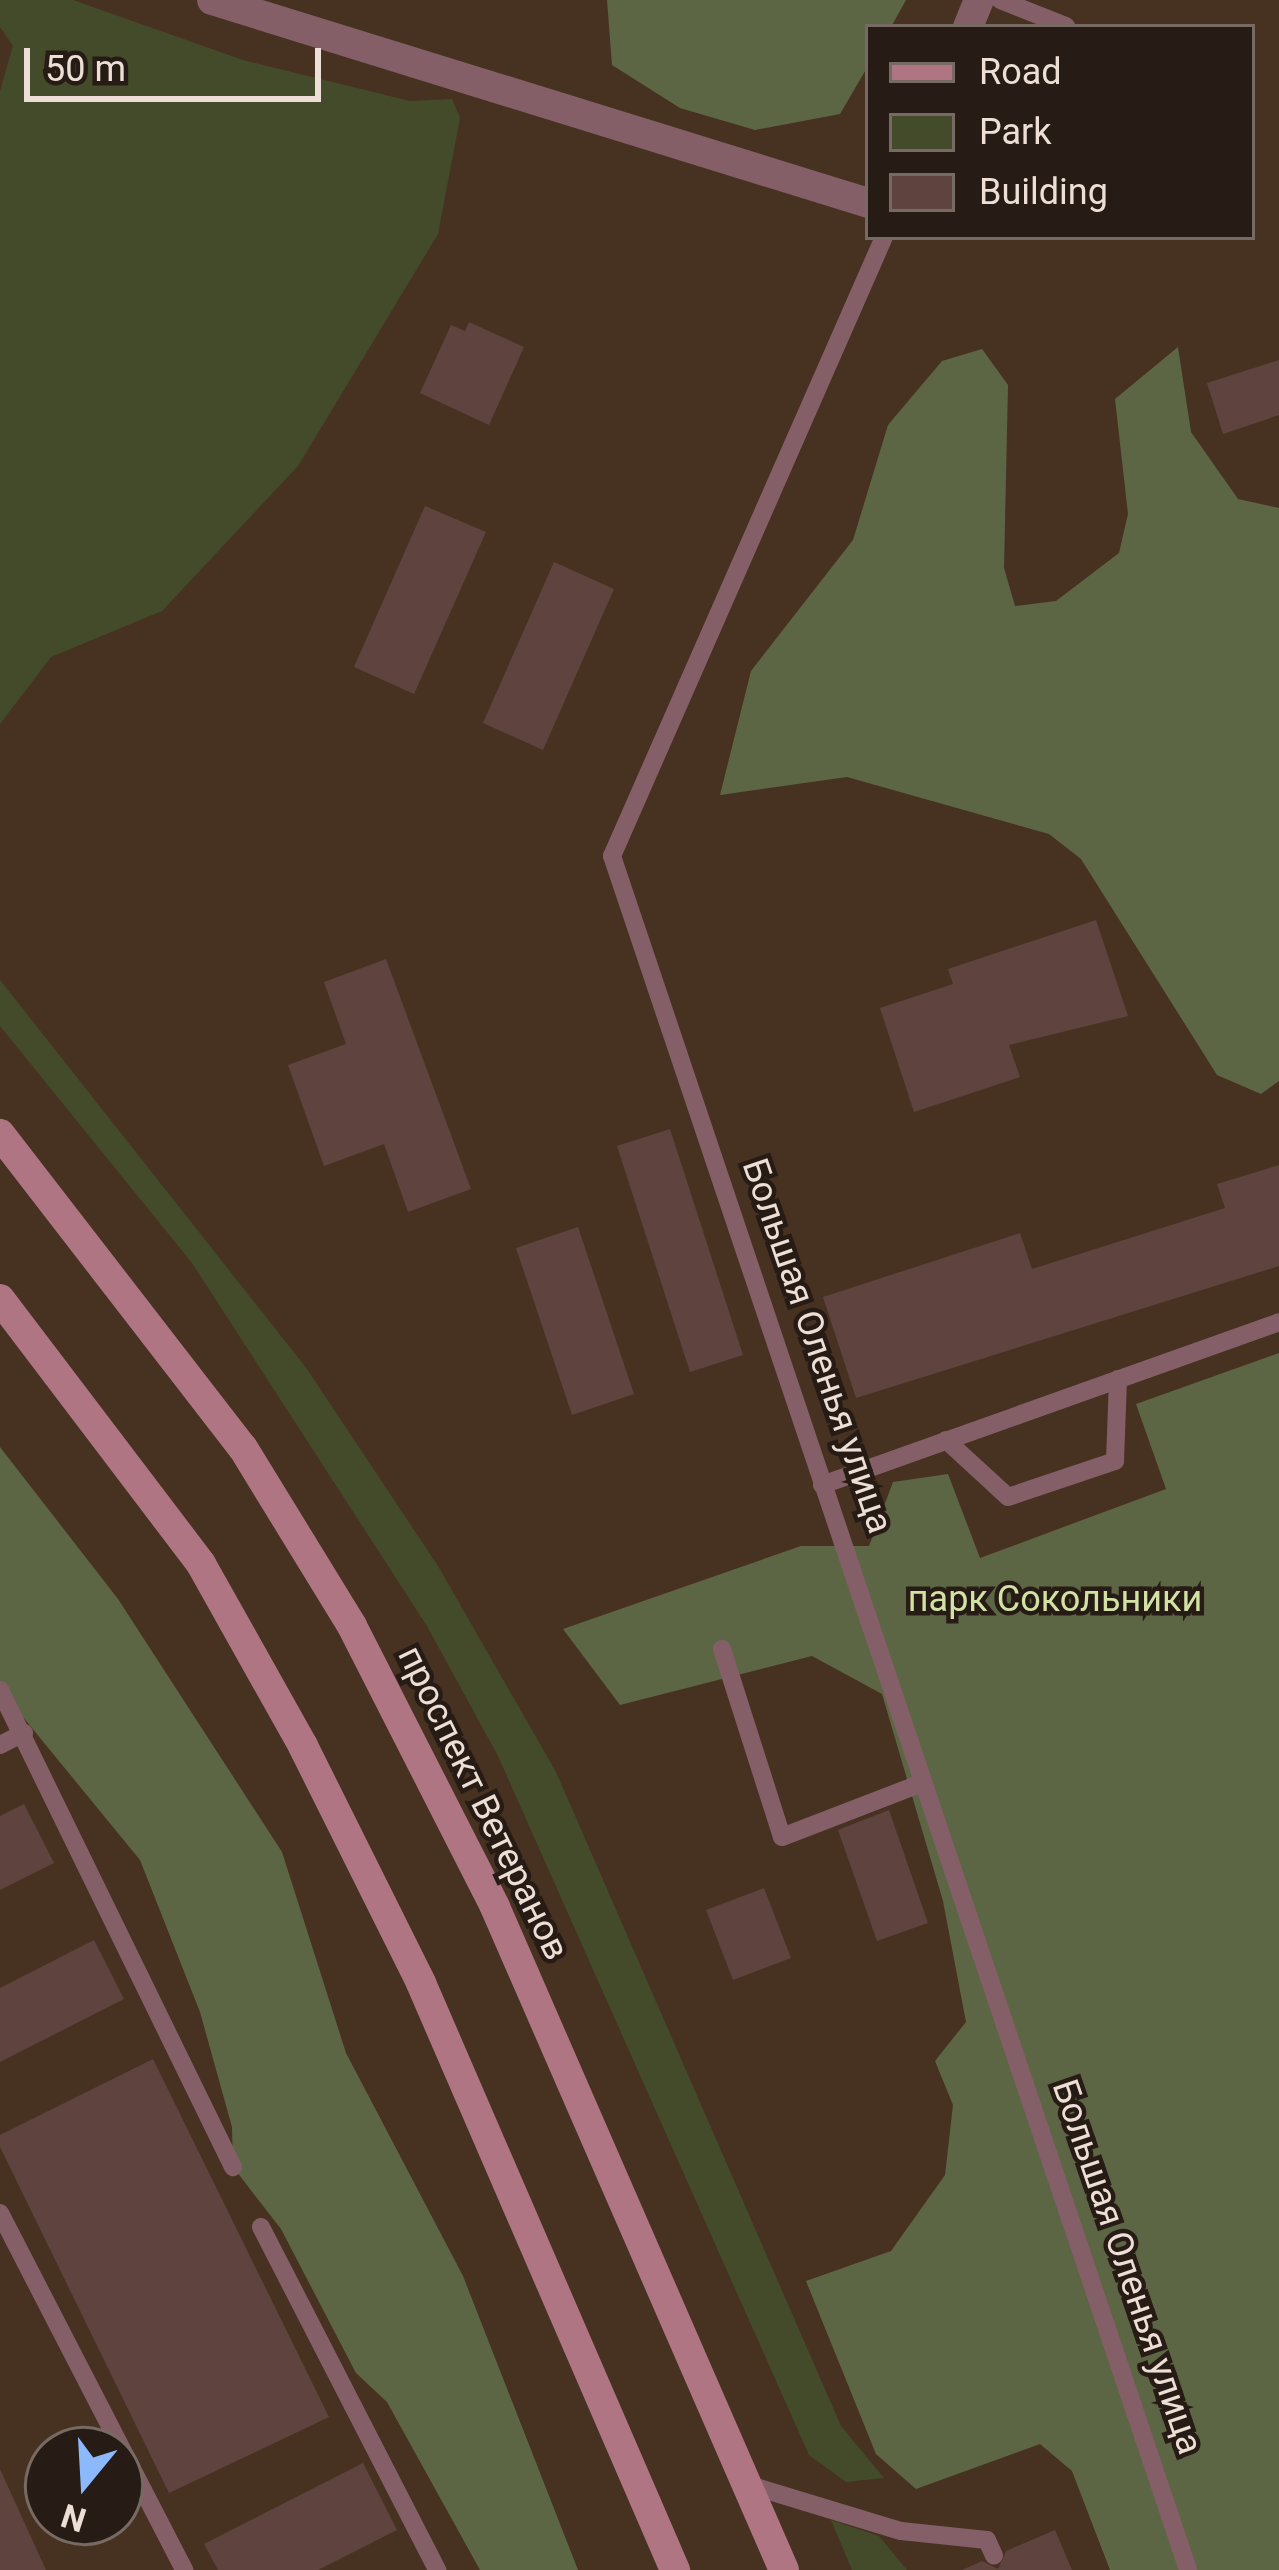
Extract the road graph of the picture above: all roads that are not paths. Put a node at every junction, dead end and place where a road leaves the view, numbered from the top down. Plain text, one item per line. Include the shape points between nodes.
1 (212, 0) edge
2 (1000, 0) edge
3 (1061, 24) edge
4 (865, 201) edge
5 (883, 240) edge
6 (0, 1134) edge
7 (0, 1299) edge
8 (1279, 1322) edge
9 (1118, 1379) junction
10 (946, 1440) junction
11 (822, 1485) junction
12 (722, 1648) dead end
13 (0, 1690) edge
14 (23, 1733) junction
15 (0, 1745) edge
16 (922, 1783) junction
17 (232, 2167) dead end
18 (0, 2213) edge
19 (262, 2227) dead end
20 (746, 2484) junction
21 (994, 2556) dead end
22 (184, 2570) edge
23 (437, 2570) edge
24 (674, 2570) edge
25 (784, 2570) edge
26 (1187, 2570) edge

1 - 4 street
2 - 3 lane
5 - 11 lane, Большая Оленья улица via 612,856
6 - 20 main road, проспект Ветеранов via 243,1448 352,1626 496,1907
7 - 24 main road via 201,1564 303,1746 421,1983
8 - 9 lane
9 - 10 lane
9 - 10 lane via 1114,1461 1008,1497
10 - 11 lane
11 - 16 lane, Большая Оленья улица
12 - 16 lane via 782,1837
13 - 14 lane
14 - 15 lane
14 - 17 lane
16 - 26 lane, Большая Оленья улица
18 - 22 lane
19 - 23 lane
20 - 21 lane via 901,2531 987,2540
20 - 25 main road, проспект Ветеранов

